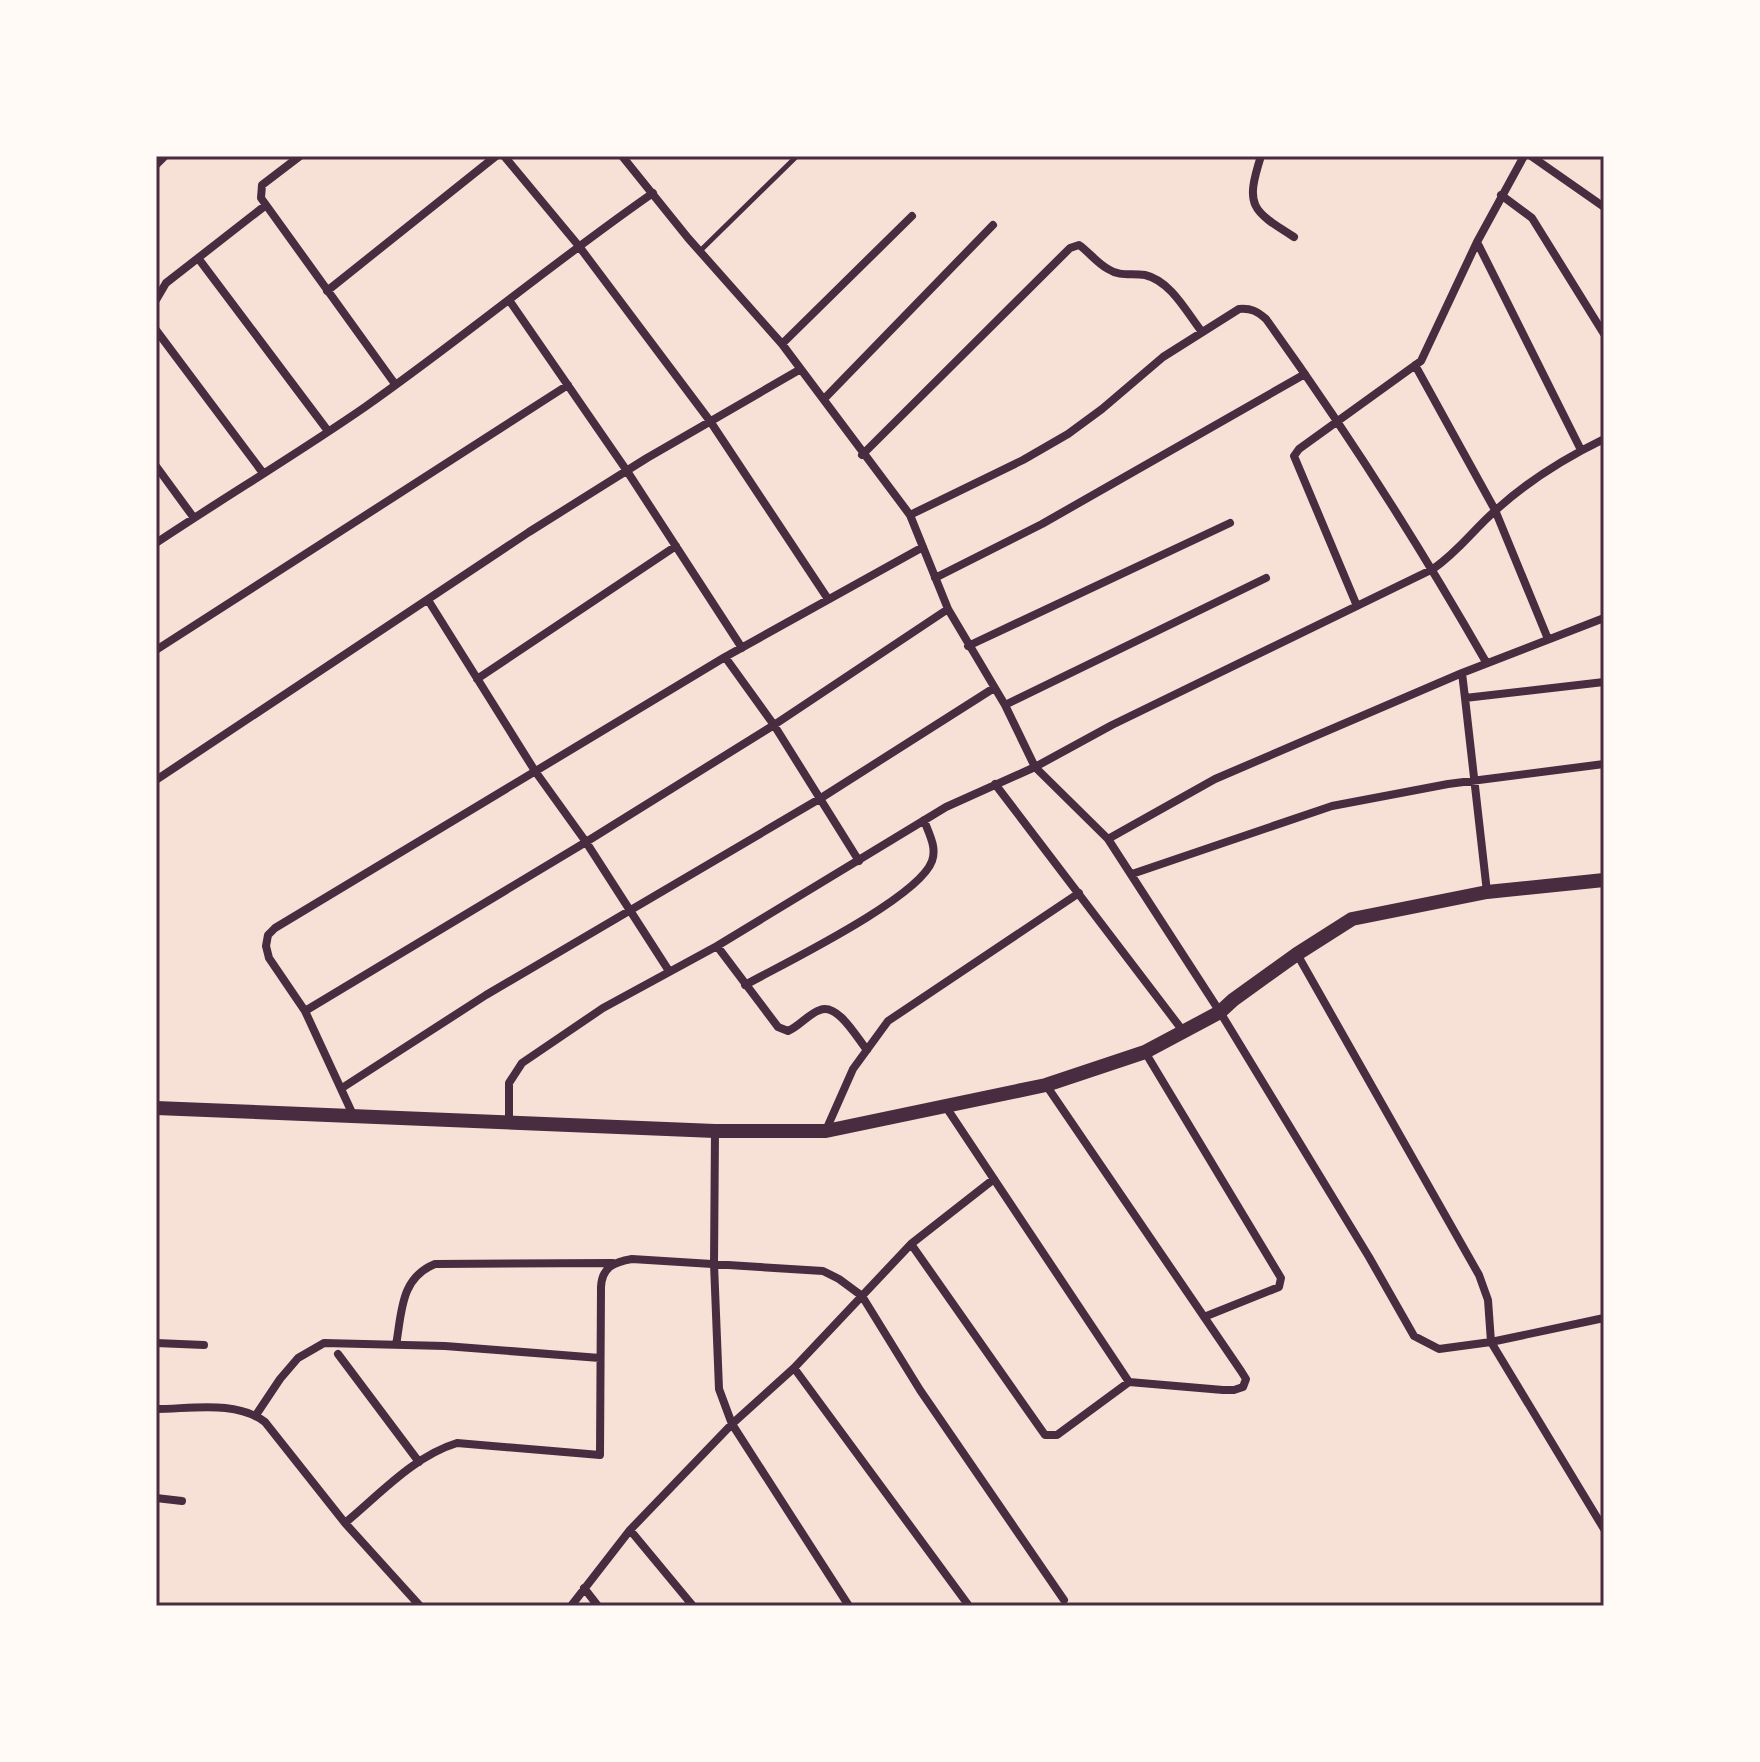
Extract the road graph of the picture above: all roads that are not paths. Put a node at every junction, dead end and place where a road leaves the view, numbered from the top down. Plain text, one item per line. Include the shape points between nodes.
1 (165, 156) edge
2 (300, 156) edge
3 (496, 156) edge
4 (504, 156) edge
5 (622, 156) edge
6 (797, 156) edge
7 (1261, 156) edge
8 (1524, 156) edge
9 (1531, 156) edge
10 (156, 165) edge
11 (653, 193) junction
12 (1501, 195) junction
13 (266, 205) junction
14 (1604, 207) edge
15 (912, 216) dead end
16 (993, 225) dead end
17 (1294, 237) dead end
18 (1477, 242) junction
19 (578, 245) junction
20 (700, 251) junction
21 (198, 258) junction
22 (327, 291) junction
23 (156, 300) edge
24 (509, 300) junction
25 (156, 330) edge
26 (1202, 332) junction
27 (1604, 334) edge
28 (782, 344) junction
29 (1415, 365) junction
30 (799, 370) junction
31 (1305, 374) junction
32 (395, 384) junction
33 (568, 385) junction
34 (824, 399) junction
35 (1339, 420) junction
36 (710, 421) junction
37 (328, 431) junction
38 (1604, 439) edge
39 (1581, 450) junction
40 (862, 455) junction
41 (156, 466) edge
42 (627, 471) junction
43 (263, 473) junction
44 (1495, 510) junction
45 (910, 515) junction
46 (194, 518) junction
47 (1230, 523) dead end
48 (156, 543) edge
49 (676, 546) junction
50 (923, 547) junction
51 (1433, 569) junction
52 (935, 578) junction
53 (1266, 578) dead end
54 (828, 599) junction
55 (428, 600) junction
56 (1357, 606) junction
57 (948, 609) junction
58 (1604, 618) edge
59 (1548, 639) junction
60 (968, 646) junction
61 (742, 648) junction
62 (156, 650) edge
63 (725, 657) junction
64 (1486, 662) junction
65 (1462, 673) junction
66 (477, 679) junction
67 (1604, 682) edge
68 (994, 688) junction
69 (1465, 698) junction
70 (1005, 705) junction
71 (774, 725) junction
72 (1604, 764) edge
73 (1035, 767) junction
74 (535, 771) junction
75 (156, 780) edge
76 (1475, 781) junction
77 (995, 784) junction
78 (821, 798) junction
79 (924, 820) junction
80 (1108, 839) junction
81 (586, 842) junction
82 (859, 861) junction
83 (1132, 874) junction
84 (1604, 880) edge
85 (1487, 892) junction
86 (1079, 893) junction
87 (631, 910) junction
88 (717, 946) junction
89 (1297, 954) junction
90 (669, 971) junction
91 (745, 985) junction
92 (305, 1011) junction
93 (1220, 1012) junction
94 (1183, 1031) junction
95 (867, 1050) junction
96 (1145, 1052) junction
97 (1046, 1085) junction
98 (342, 1088) junction
99 (946, 1107) junction
100 (156, 1108) edge
101 (354, 1117) junction
102 (509, 1122) junction
103 (715, 1131) junction
104 (826, 1131) junction
105 (994, 1179) junction
106 (911, 1244) junction
107 (613, 1263) junction
108 (714, 1264) junction
109 (862, 1296) junction
110 (1204, 1317) junction
111 (1604, 1318) edge
112 (1491, 1342) junction
113 (156, 1343) edge
114 (204, 1345) dead end
115 (396, 1345) junction
116 (338, 1354) dead end
117 (600, 1358) junction
118 (794, 1368) junction
119 (1129, 1382) junction
120 (156, 1409) edge
121 (256, 1415) junction
122 (732, 1424) junction
123 (419, 1462) junction
124 (156, 1498) edge
125 (182, 1501) dead end
126 (345, 1523) junction
127 (1604, 1529) edge
128 (630, 1530) junction
129 (584, 1588) junction
130 (1064, 1600) dead end
131 (420, 1606) edge
132 (571, 1606) edge
133 (598, 1606) edge
134 (693, 1606) edge
135 (849, 1606) edge
136 (969, 1606) edge

1 - 10 street
2 - 13 street via 262,185
3 - 22 street
4 - 19 street
5 - 11 street
6 - 20 lane
7 - 17 street via 1253,203 1263,218
8 - 12 street
9 - 14 street
11 - 19 street
11 - 20 street
12 - 18 street
12 - 27 street via 1532,218
13 - 21 street
13 - 22 street
15 - 28 street
16 - 34 street
18 - 29 street via 1426,354
18 - 39 street
19 - 24 street
19 - 36 street
20 - 28 street
21 - 23 street via 166,283
21 - 37 street
22 - 32 street
24 - 32 street
24 - 33 street
25 - 43 street
26 - 31 street via 1239,309 1257,311
26 - 40 street via 1155,278 1121,275 1079,245 1070,248
26 - 45 street via 1068,434
28 - 30 street
29 - 35 street
29 - 44 street
30 - 34 street
30 - 36 street
31 - 35 street
31 - 52 street via 1042,524
32 - 37 street
33 - 42 street
33 - 62 street
34 - 40 street
35 - 51 street
35 - 56 street via 1294,456
36 - 42 street
36 - 54 street
37 - 43 street
38 - 39 street
39 - 44 street
40 - 45 street
41 - 46 street
42 - 49 street
42 - 55 street
43 - 46 street
44 - 51 street via 1456,553
44 - 59 street
45 - 50 street
46 - 48 street
47 - 60 street
49 - 61 street
49 - 66 street
50 - 52 street
50 - 54 street
51 - 56 street
51 - 64 street
52 - 57 street
53 - 70 street
54 - 61 street
55 - 66 street
55 - 75 street
56 - 73 street
57 - 60 street
57 - 71 street
58 - 59 street
59 - 64 street
60 - 68 street
61 - 63 street
63 - 71 street
63 - 74 street
64 - 65 street
65 - 69 street
65 - 80 street via 1215,779
66 - 74 street
67 - 69 street
68 - 70 street
68 - 78 street
69 - 76 street
70 - 73 street
71 - 78 street
71 - 81 street
72 - 76 street
73 - 77 street
73 - 80 street
74 - 81 street
74 - 92 street via 268,935 269,958
76 - 83 street via 1332,806
76 - 85 street
77 - 79 street
77 - 86 street
78 - 82 street
78 - 87 street
79 - 82 street
79 - 91 street via 935,850 932,865 913,885 851,928
80 - 83 street
81 - 87 street
81 - 92 street
82 - 88 street
83 - 93 street
84 - 85 main road
85 - 89 main road via 1352,919
86 - 94 street
86 - 95 street via 888,1021
87 - 90 street
87 - 98 street
88 - 90 street
88 - 91 street
89 - 93 main road
89 - 112 street via 1479,1275 1488,1300
90 - 102 street via 522,1063 509,1083
91 - 95 street via 778,1027 788,1031 828,1009
92 - 98 street
93 - 94 main road
93 - 112 street via 1409,1331 1439,1349
94 - 96 main road
95 - 104 street
96 - 97 main road
96 - 110 street via 1281,1278 1279,1287
97 - 99 main road
97 - 110 street
98 - 101 street
99 - 104 main road
99 - 105 street
100 - 101 main road
101 - 102 main road
102 - 103 main road
103 - 104 main road
103 - 108 street
105 - 106 street
105 - 119 street
106 - 109 street
106 - 119 street via 1045,1435 1057,1435
107 - 108 street via 632,1259
107 - 115 street via 435,1264 420,1270 404,1296
107 - 117 street via 602,1276
108 - 109 street via 823,1271
108 - 122 street via 719,1389
109 - 118 street
109 - 130 street
110 - 119 street via 1246,1379 1243,1387
111 - 112 street
112 - 127 street
113 - 114 street
115 - 117 street
115 - 121 street via 324,1343 298,1358
116 - 123 street
117 - 123 street via 600,1455 457,1443
118 - 122 street
118 - 136 street
120 - 121 street via 234,1409
121 - 126 street
122 - 128 street
122 - 135 street
123 - 126 street
124 - 125 street
126 - 131 street
128 - 129 street
128 - 134 street
129 - 132 street
129 - 133 street

